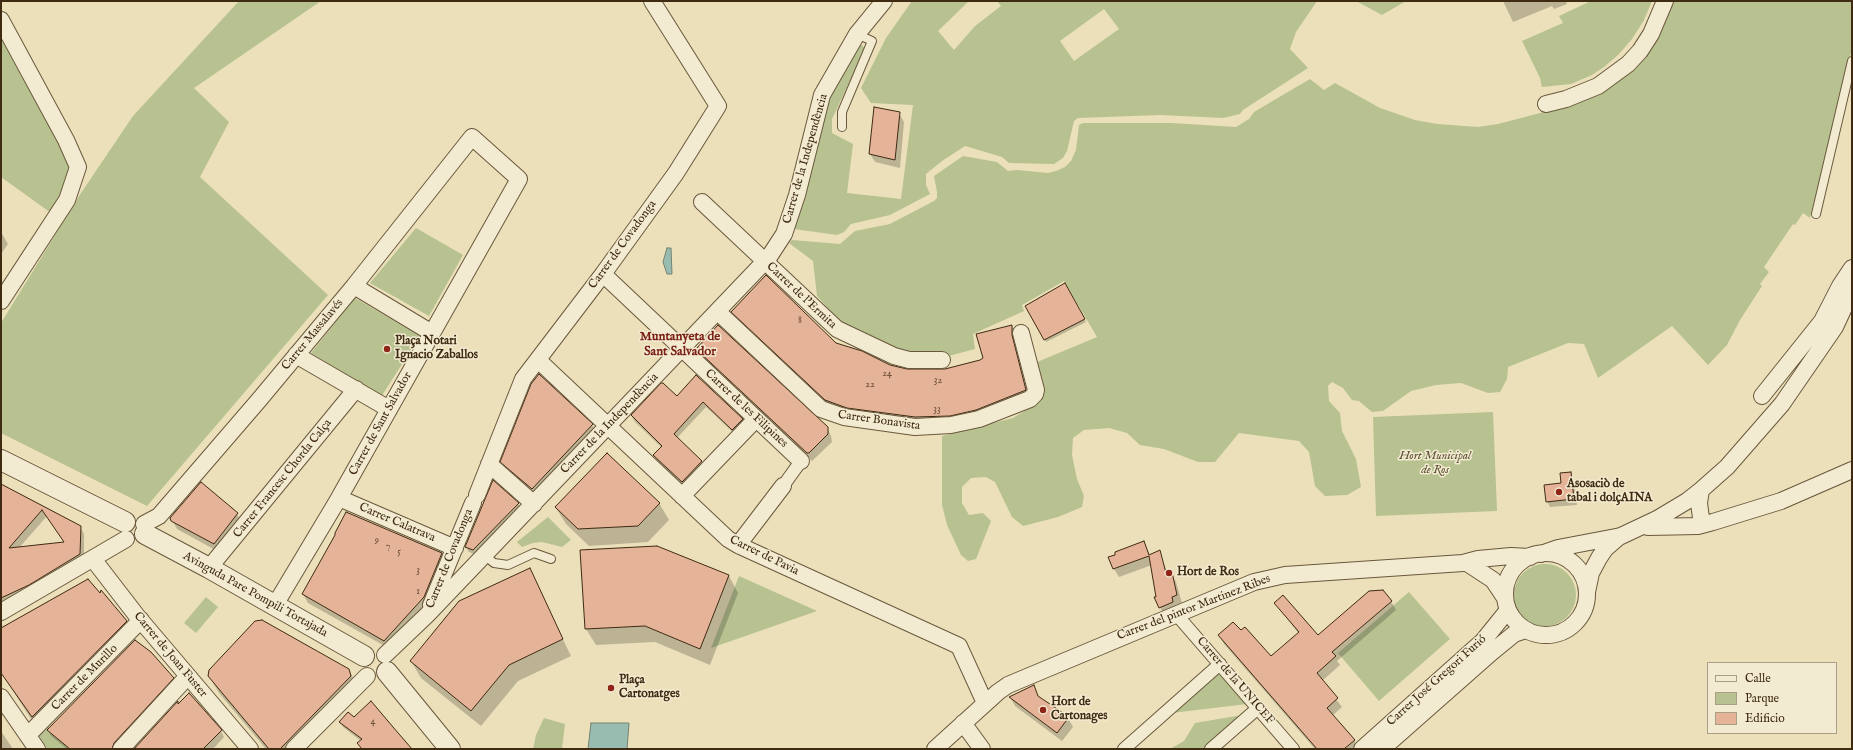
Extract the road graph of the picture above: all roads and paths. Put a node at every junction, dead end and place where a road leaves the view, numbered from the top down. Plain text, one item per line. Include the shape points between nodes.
1 (652, 1) edge
2 (884, 1) edge
3 (1665, 1) edge
4 (1, 20) edge
5 (857, 34) junction
6 (1852, 61) edge
7 (1546, 104) dead end
8 (842, 127) dead end
9 (472, 137) joint
10 (702, 202) dead end
11 (1816, 214) dead end
12 (764, 262) junction
13 (1852, 268) edge
14 (603, 274) junction
15 (354, 286) junction
16 (1852, 290) edge
17 (1, 301) edge
18 (718, 312) junction
19 (432, 333) junction
20 (1021, 333) dead end
21 (682, 349) junction
22 (296, 355) junction
23 (538, 360) junction
24 (942, 360) dead end
25 (356, 389) junction
26 (1762, 396) dead end
27 (389, 409) junction
28 (756, 419) junction
29 (608, 426) junction
30 (1, 460) edge
31 (802, 461) joint
32 (489, 464) junction
33 (1852, 470) edge
34 (783, 486) joint
35 (1700, 490) junction
36 (682, 496) junction
37 (339, 498) junction
38 (534, 504) junction
39 (1672, 511) junction
40 (1707, 520) junction
41 (1640, 528) junction
42 (135, 530) junction
43 (1621, 536) junction
44 (738, 545) junction
45 (455, 548) junction
46 (484, 555) junction
47 (1535, 555) junction
48 (92, 559) junction
49 (551, 559) dead end
50 (1467, 563) junction
51 (209, 568) junction
52 (1587, 594) junction
53 (1506, 604) junction
54 (275, 605) junction
55 (1, 612) edge
56 (1176, 614) junction
57 (427, 615) junction
58 (141, 620) junction
59 (1526, 630) junction
60 (364, 656) junction
61 (386, 664) junction
62 (1220, 664) junction
63 (188, 676) junction
64 (367, 676) junction
65 (1, 697) edge
66 (985, 703) junction
67 (1258, 708) junction
68 (963, 723) junction
69 (28, 735) junction
70 (37, 749) edge
71 (122, 749) edge
72 (250, 749) edge
73 (294, 749) edge
74 (450, 749) edge
75 (935, 749) edge
76 (982, 749) edge
77 (1124, 749) edge
78 (1211, 749) edge
79 (1293, 749) edge
80 (1362, 749) edge
81 (1382, 749) edge

1 - 14 street, Carrer de Covadonga via 718,106 676,172
2 - 5 street, Carrer de la Independència
3 - 7 street via 1651,34 1628,64 1598,86
4 - 17 street via 78,167 68,200
5 - 8 lane via 872,41 842,112
5 - 12 street, Carrer de la Independència via 822,95 797,195 784,234
6 - 11 lane
9 - 15 street, Carrer Massalavés
9 - 19 street, Carrer de Sant Salvador via 518,179
10 - 12 street, Carrer de l'Ermita
12 - 18 street, Carrer de la Independència
12 - 24 street, Carrer de l'Ermita via 774,268 837,329 894,356 909,360
13 - 26 street via 1822,321
14 - 21 street, Carrer de les Filipines
14 - 23 street, Carrer de Covadonga
15 - 19 street
15 - 22 street, Carrer Massalavés
16 - 35 street via 1835,327 1782,404 1727,467
18 - 20 street, Carrer Bonavista via 815,405 833,415 915,427 951,425 979,419 1026,402 1036,390
18 - 21 street, Carrer de la Independència
19 - 27 street, Carrer de Sant Salvador
21 - 28 street, Carrer de les Filipines
21 - 29 street, Carrer de la Independència
22 - 25 street
22 - 42 street, Carrer Massalavés via 159,516
23 - 29 street, Carrer de Pavia
23 - 32 street, Carrer de Covadonga via 523,379
25 - 27 street
25 - 51 street, Carrer Francesc Chorda Calça
27 - 37 street, Carrer de Sant Salvador
28 - 31 street, Carrer de les Filipines
28 - 36 street
29 - 36 street, Carrer de Pavia
29 - 38 street, Carrer de la Independència
30 - 42 street, Avinguda Pare Pompili Tortajada
31 - 34 street
32 - 38 street
32 - 45 street, Carrer de Covadonga
33 - 40 street via 1781,501
34 - 44 street
35 - 39 street
35 - 40 street via 1699,503
36 - 44 street, Carrer de Pavia via 719,532
37 - 45 street, Carrer Calatrava
37 - 54 street, Carrer de Sant Salvador
38 - 46 street, Carrer de la Independència
39 - 40 street
39 - 41 street
40 - 41 street via 1698,526 1664,525
41 - 43 street
42 - 48 street, Carrer Massalavés
42 - 51 street, Avinguda Pare Pompili Tortajada
43 - 47 street
43 - 52 street via 1605,549 1599,558
44 - 66 street, Carrer de Pavia via 959,646
45 - 57 street, Carrer de Covadonga
46 - 49 lane via 494,563 508,565 534,553
46 - 57 street, Carrer de la Independència
47 - 50 street, Carrer del pintor Martinez Ribes
47 - 52 street via 1555,554 1578,568
47 - 53 street via 1520,563 1512,572 1506,584
48 - 55 street, Carrer Massalavés
48 - 58 street, Carrer de Joan Fuster
50 - 53 street via 1493,580
50 - 56 street, Carrer del pintor Martinez Ribes via 1270,577
51 - 54 street, Avinguda Pare Pompili Tortajada
52 - 59 street via 1578,620 1567,629 1554,635 1540,635
53 - 59 street via 1515,622
53 - 80 street, Carrer José Gregori Furió via 1483,641
54 - 60 street, Avinguda Pare Pompili Tortajada
56 - 62 street, Carrer de la UNICEF
56 - 66 street, Carrer del pintor Martinez Ribes via 1018,680
57 - 61 street, Carrer de la Independència
58 - 63 street, Carrer de Joan Fuster
58 - 69 street, Carrer de Murillo
59 - 81 street, Carrer José Gregori Furió via 1514,634 1492,652
60 - 61 street via 377,651
60 - 64 street via 362,665
61 - 64 street via 380,678
61 - 74 street
62 - 67 street, Carrer de la UNICEF
62 - 77 street
63 - 71 street
63 - 72 street, Carrer de Joan Fuster
64 - 73 street
65 - 69 street
66 - 68 street, Carrer del pintor Martinez Ribes
67 - 78 street
67 - 79 street, Carrer de la UNICEF
68 - 75 street, Carrer del pintor Martinez Ribes
68 - 76 street
69 - 70 street

